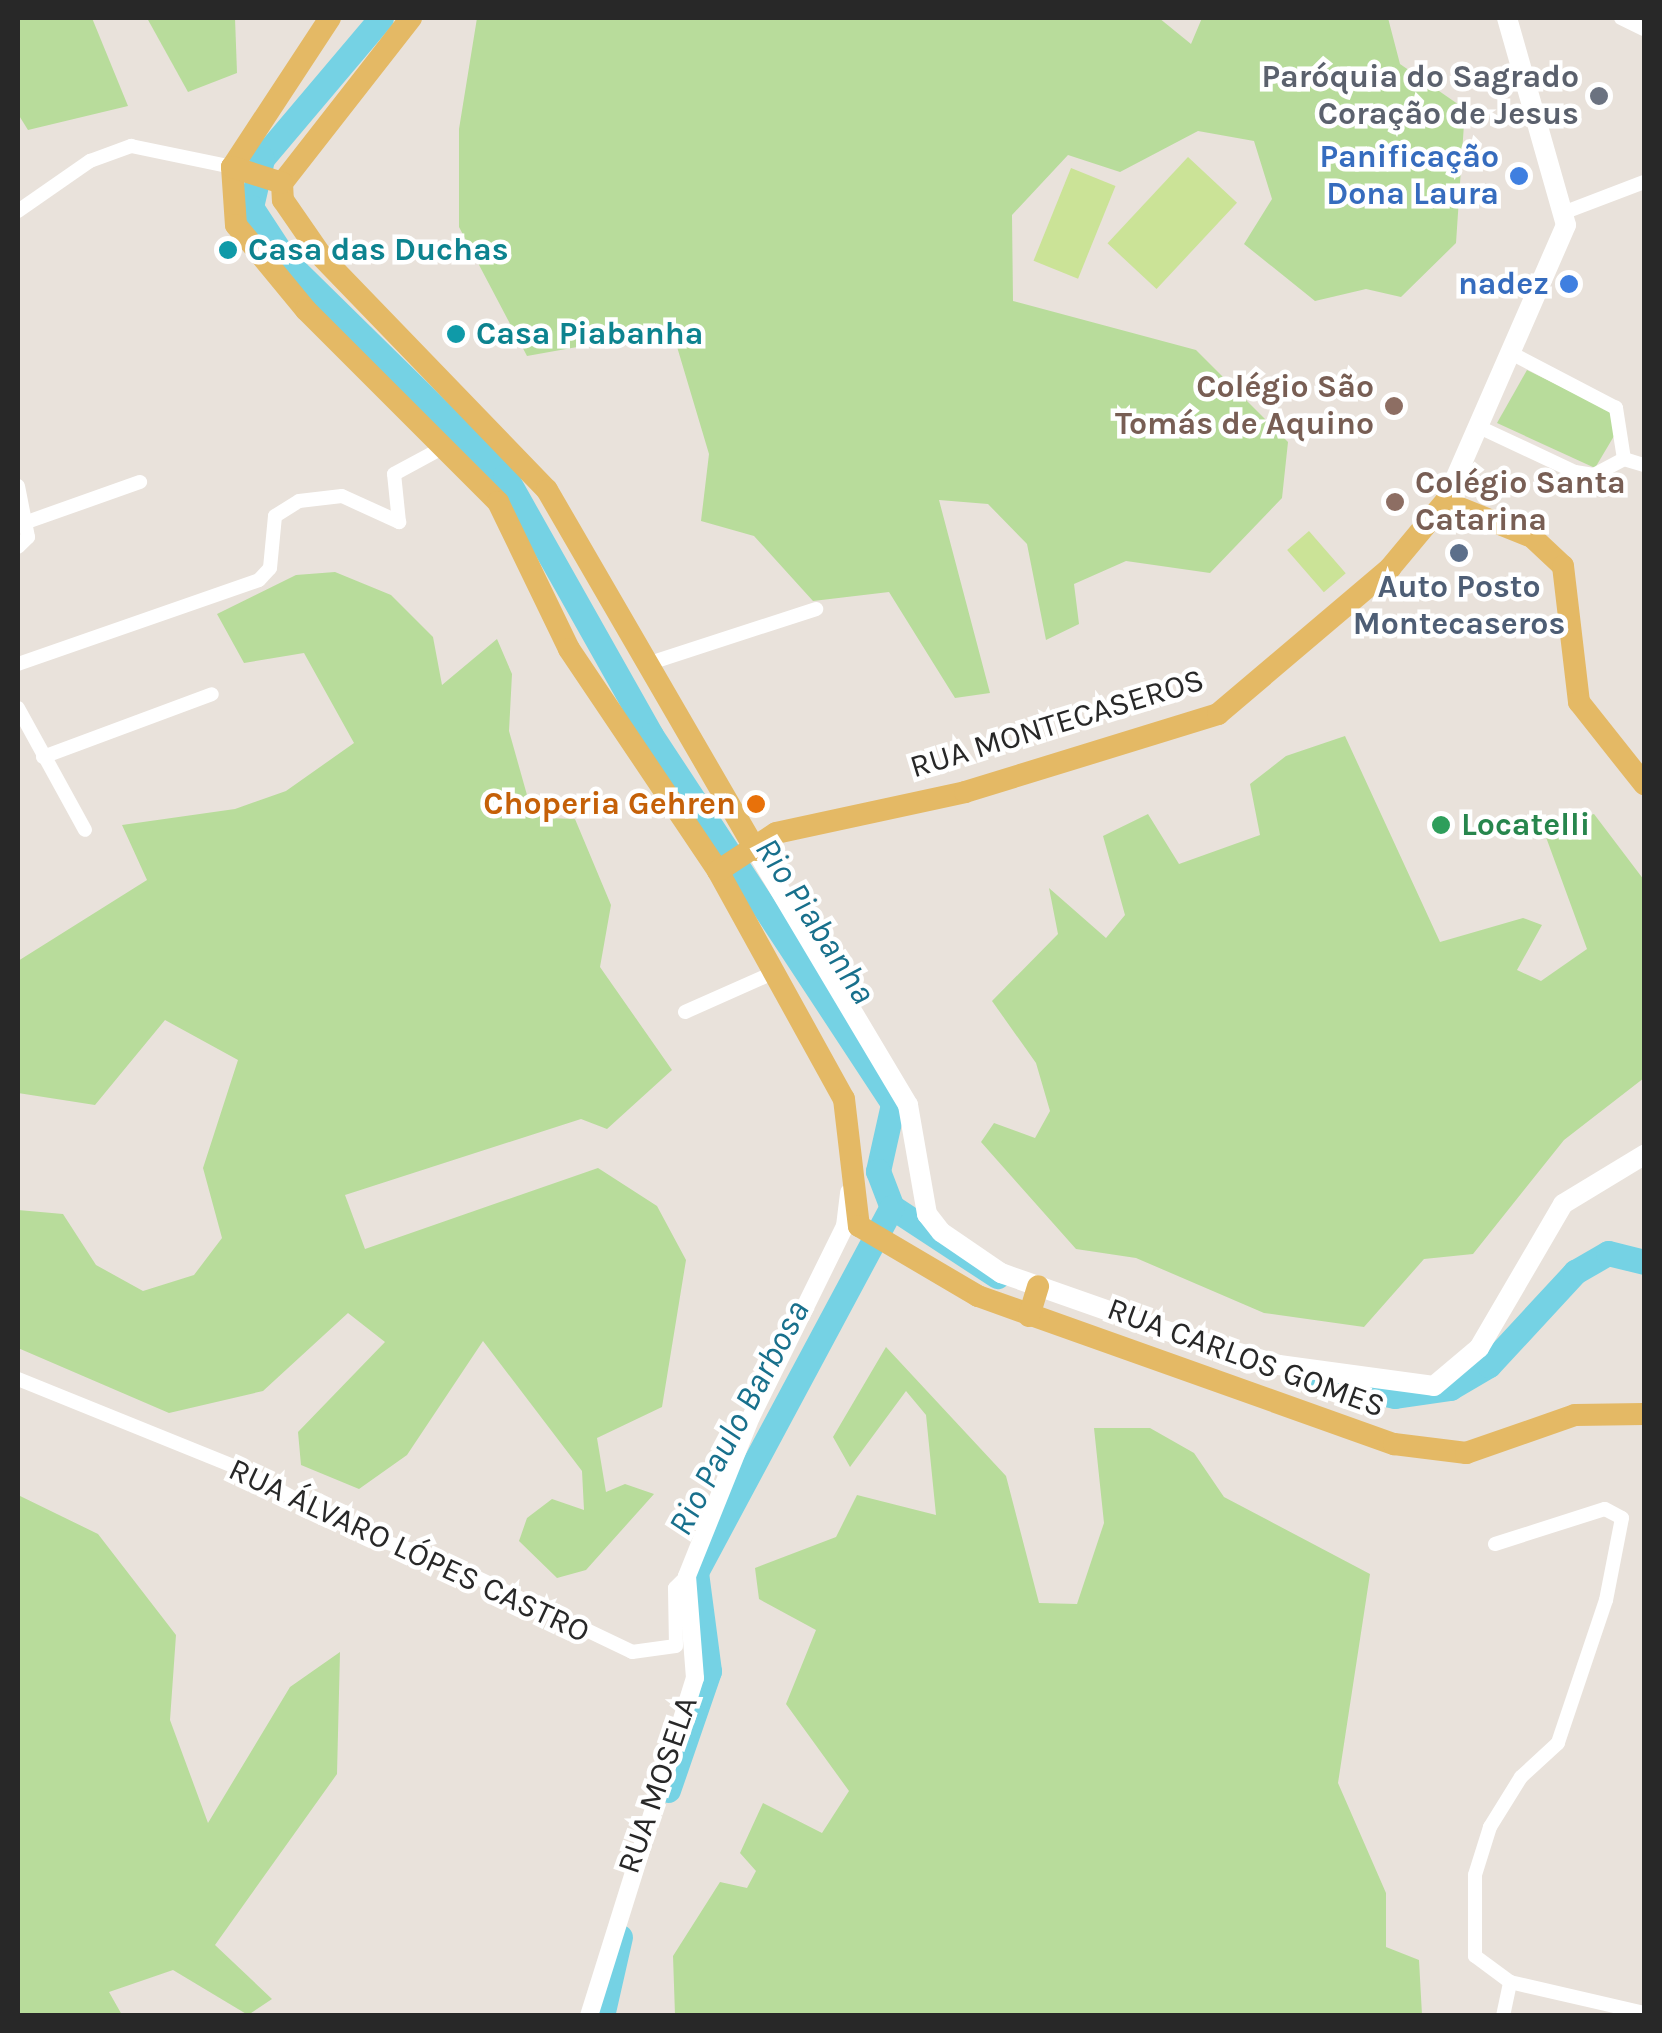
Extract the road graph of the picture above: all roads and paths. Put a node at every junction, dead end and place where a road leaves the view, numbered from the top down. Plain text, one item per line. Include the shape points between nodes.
1 (330, 18) edge
2 (411, 18) edge
3 (1507, 18) edge
4 (1621, 18) edge
5 (1644, 29) edge
6 (232, 167) junction
7 (1644, 182) edge
8 (282, 183) junction
9 (1568, 210) junction
10 (18, 211) edge
11 (1512, 353) junction
12 (1480, 426) junction
13 (442, 448) junction
14 (1624, 459) junction
15 (1644, 465) edge
16 (140, 482) dead end
17 (18, 486) edge
18 (1444, 502) junction
19 (27, 522) junction
20 (18, 546) edge
21 (816, 609) dead end
22 (18, 664) edge
23 (647, 664) junction
24 (212, 694) dead end
25 (18, 708) edge
26 (44, 757) junction
27 (1644, 784) edge
28 (85, 830) dead end
29 (756, 850) junction
30 (718, 872) junction
31 (775, 972) junction
32 (685, 1012) dead end
33 (1644, 1155) edge
34 (852, 1226) junction
35 (1038, 1286) junction
36 (1028, 1316) junction
37 (18, 1378) edge
38 (1644, 1414) edge
39 (1495, 1544) dead end
40 (687, 1576) junction
41 (1510, 1982) junction
42 (1644, 2014) edge
43 (589, 2016) edge
44 (1502, 2016) edge

1 - 6 main road
2 - 8 main road
3 - 9 main road
4 - 5 street
6 - 8 main road
6 - 10 street via 131,146
6 - 13 main road via 229,208 250,248
7 - 9 street
8 - 23 main road via 293,220 323,258 547,490
9 - 11 main road, RUA MONTECASEROS via 1565,238
11 - 12 main road, RUA MONTECASEROS
11 - 14 street via 1616,408
12 - 14 street via 1574,472 1594,475
12 - 18 main road, RUA MONTECASEROS
13 - 22 street via 394,474 399,522 342,496 300,501 275,516 270,568 259,580
13 - 30 main road via 498,502 569,648
14 - 15 street
16 - 19 street
17 - 19 street
18 - 27 main road via 1532,537 1564,566 1579,702
18 - 29 main road, RUA MONTECASEROS via 1379,578 1218,714 965,792 776,833
19 - 20 street
21 - 23 street
23 - 29 main road
24 - 26 street
25 - 26 street
26 - 28 street
29 - 30 main road, RUA MONTECASEROS
29 - 35 main road via 908,1105 927,1214 956,1246
30 - 31 main road
31 - 32 street
31 - 34 main road via 844,1100 854,1160
33 - 35 main road via 1563,1204 1479,1348 1434,1386 1279,1365
34 - 36 main road, RUA CARLOS GOMES
34 - 40 street, RUA MOSELA via 750,1417
35 - 36 main road
36 - 38 main road, RUA CARLOS GOMES via 1410,1448 1466,1454 1575,1414
37 - 40 street, RUA ÁLVARO LÓPES CASTRO via 241,1469 361,1535 432,1556 632,1652 676,1646 675,1588
39 - 41 street via 1606,1509 1622,1518 1606,1600 1558,1743 1510,1793 1475,1875 1475,1956
40 - 43 street, RUA MOSELA via 695,1678
41 - 42 street
41 - 44 street

